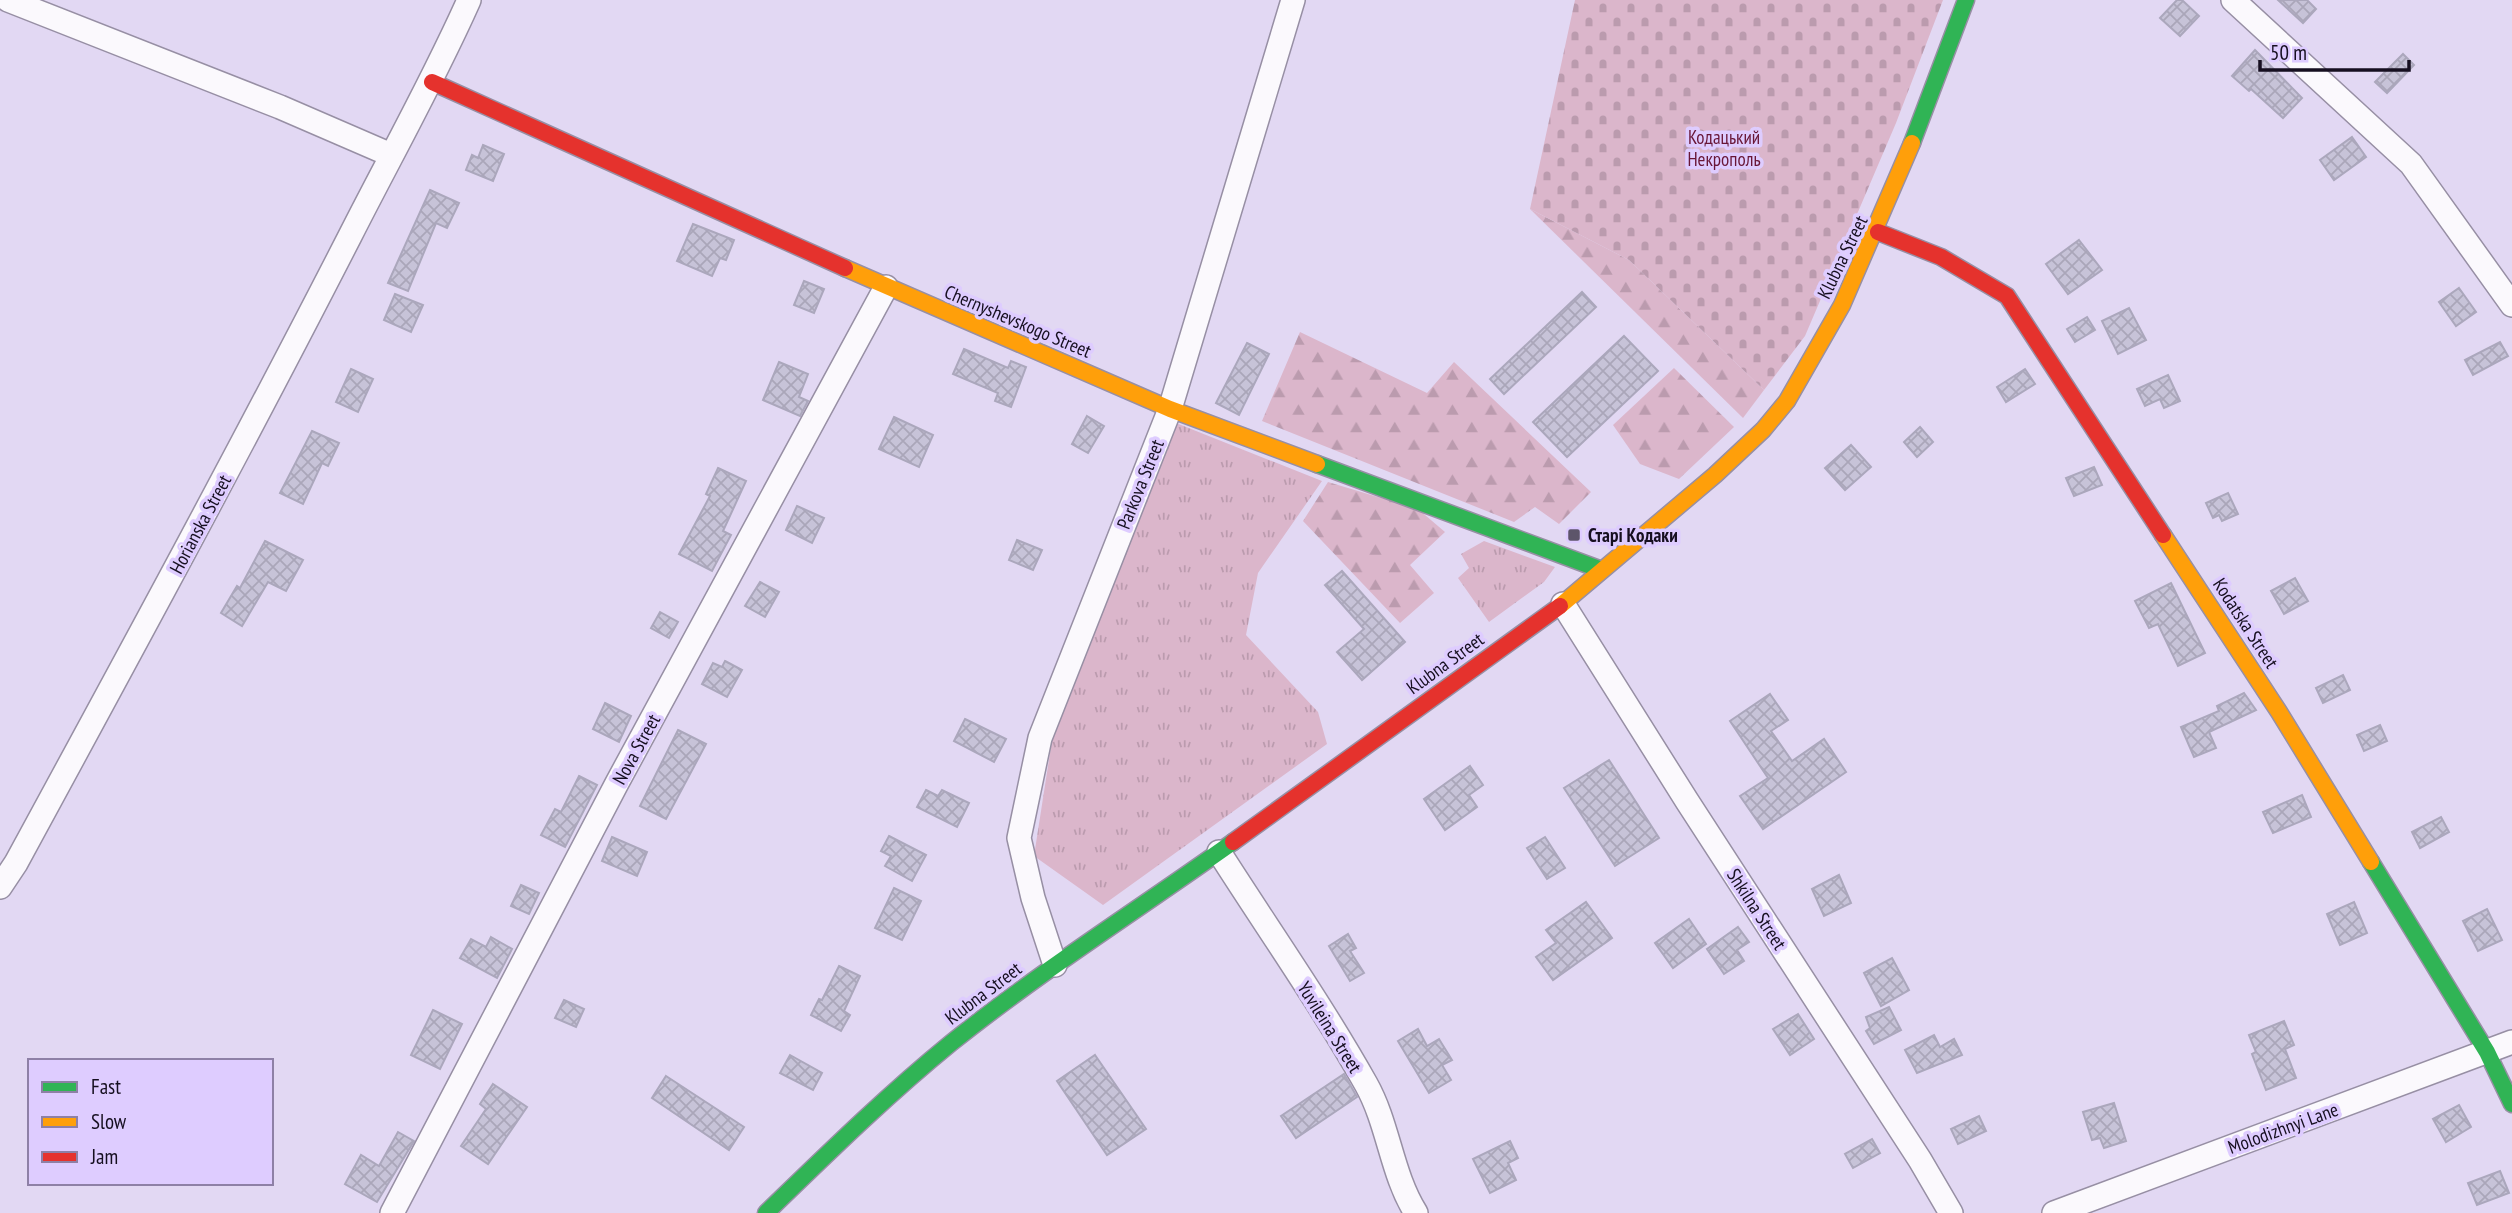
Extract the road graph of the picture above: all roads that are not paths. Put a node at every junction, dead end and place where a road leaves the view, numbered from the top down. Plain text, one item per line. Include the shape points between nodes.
1 (8, 0) edge
2 (469, 0) edge
3 (1293, 0) edge
4 (1966, 0) edge
5 (2233, 0) edge
6 (432, 82) junction
7 (391, 155) junction
8 (1878, 233) junction
9 (886, 287) junction
10 (2512, 305) edge
11 (1170, 409) junction
12 (1599, 569) junction
13 (1563, 604) junction
14 (1219, 852) junction
15 (0, 887) edge
16 (1055, 965) junction
17 (2512, 1042) edge
18 (2487, 1052) junction
19 (2512, 1104) edge
20 (392, 1213) edge
21 (766, 1213) edge
22 (1416, 1213) edge
23 (1951, 1213) edge
24 (2054, 1213) edge

1 - 7 street
2 - 6 street, Horianska Street
3 - 11 street, Parkova Street
4 - 8 street, Klubna Street
5 - 10 street via 2411,164
6 - 7 street, Horianska Street
6 - 9 street, Chernyshevskogo Street
7 - 15 street, Horianska Street via 251,430
8 - 12 street, Klubna Street via 1809,370 1765,429 1706,484
8 - 18 street, Kodatska Street via 1941,257 2007,296 2278,712
9 - 11 street, Chernyshevskogo Street
9 - 20 street, Nova Street via 617,783
11 - 12 street, Chernyshevskogo Street
11 - 16 street, Parkova Street via 1040,738 1019,838
12 - 13 street, Klubna Street
13 - 14 street, Klubna Street
13 - 23 street, Shkilna Street
14 - 16 street, Klubna Street
14 - 22 street, Yuvileina Street via 1367,1085 1387,1130 1402,1190
16 - 21 street, Klubna Street via 950,1044
17 - 18 street, Molodizhnyi Lane
18 - 19 street, Kodatska Street
18 - 24 street, Molodizhnyi Lane

